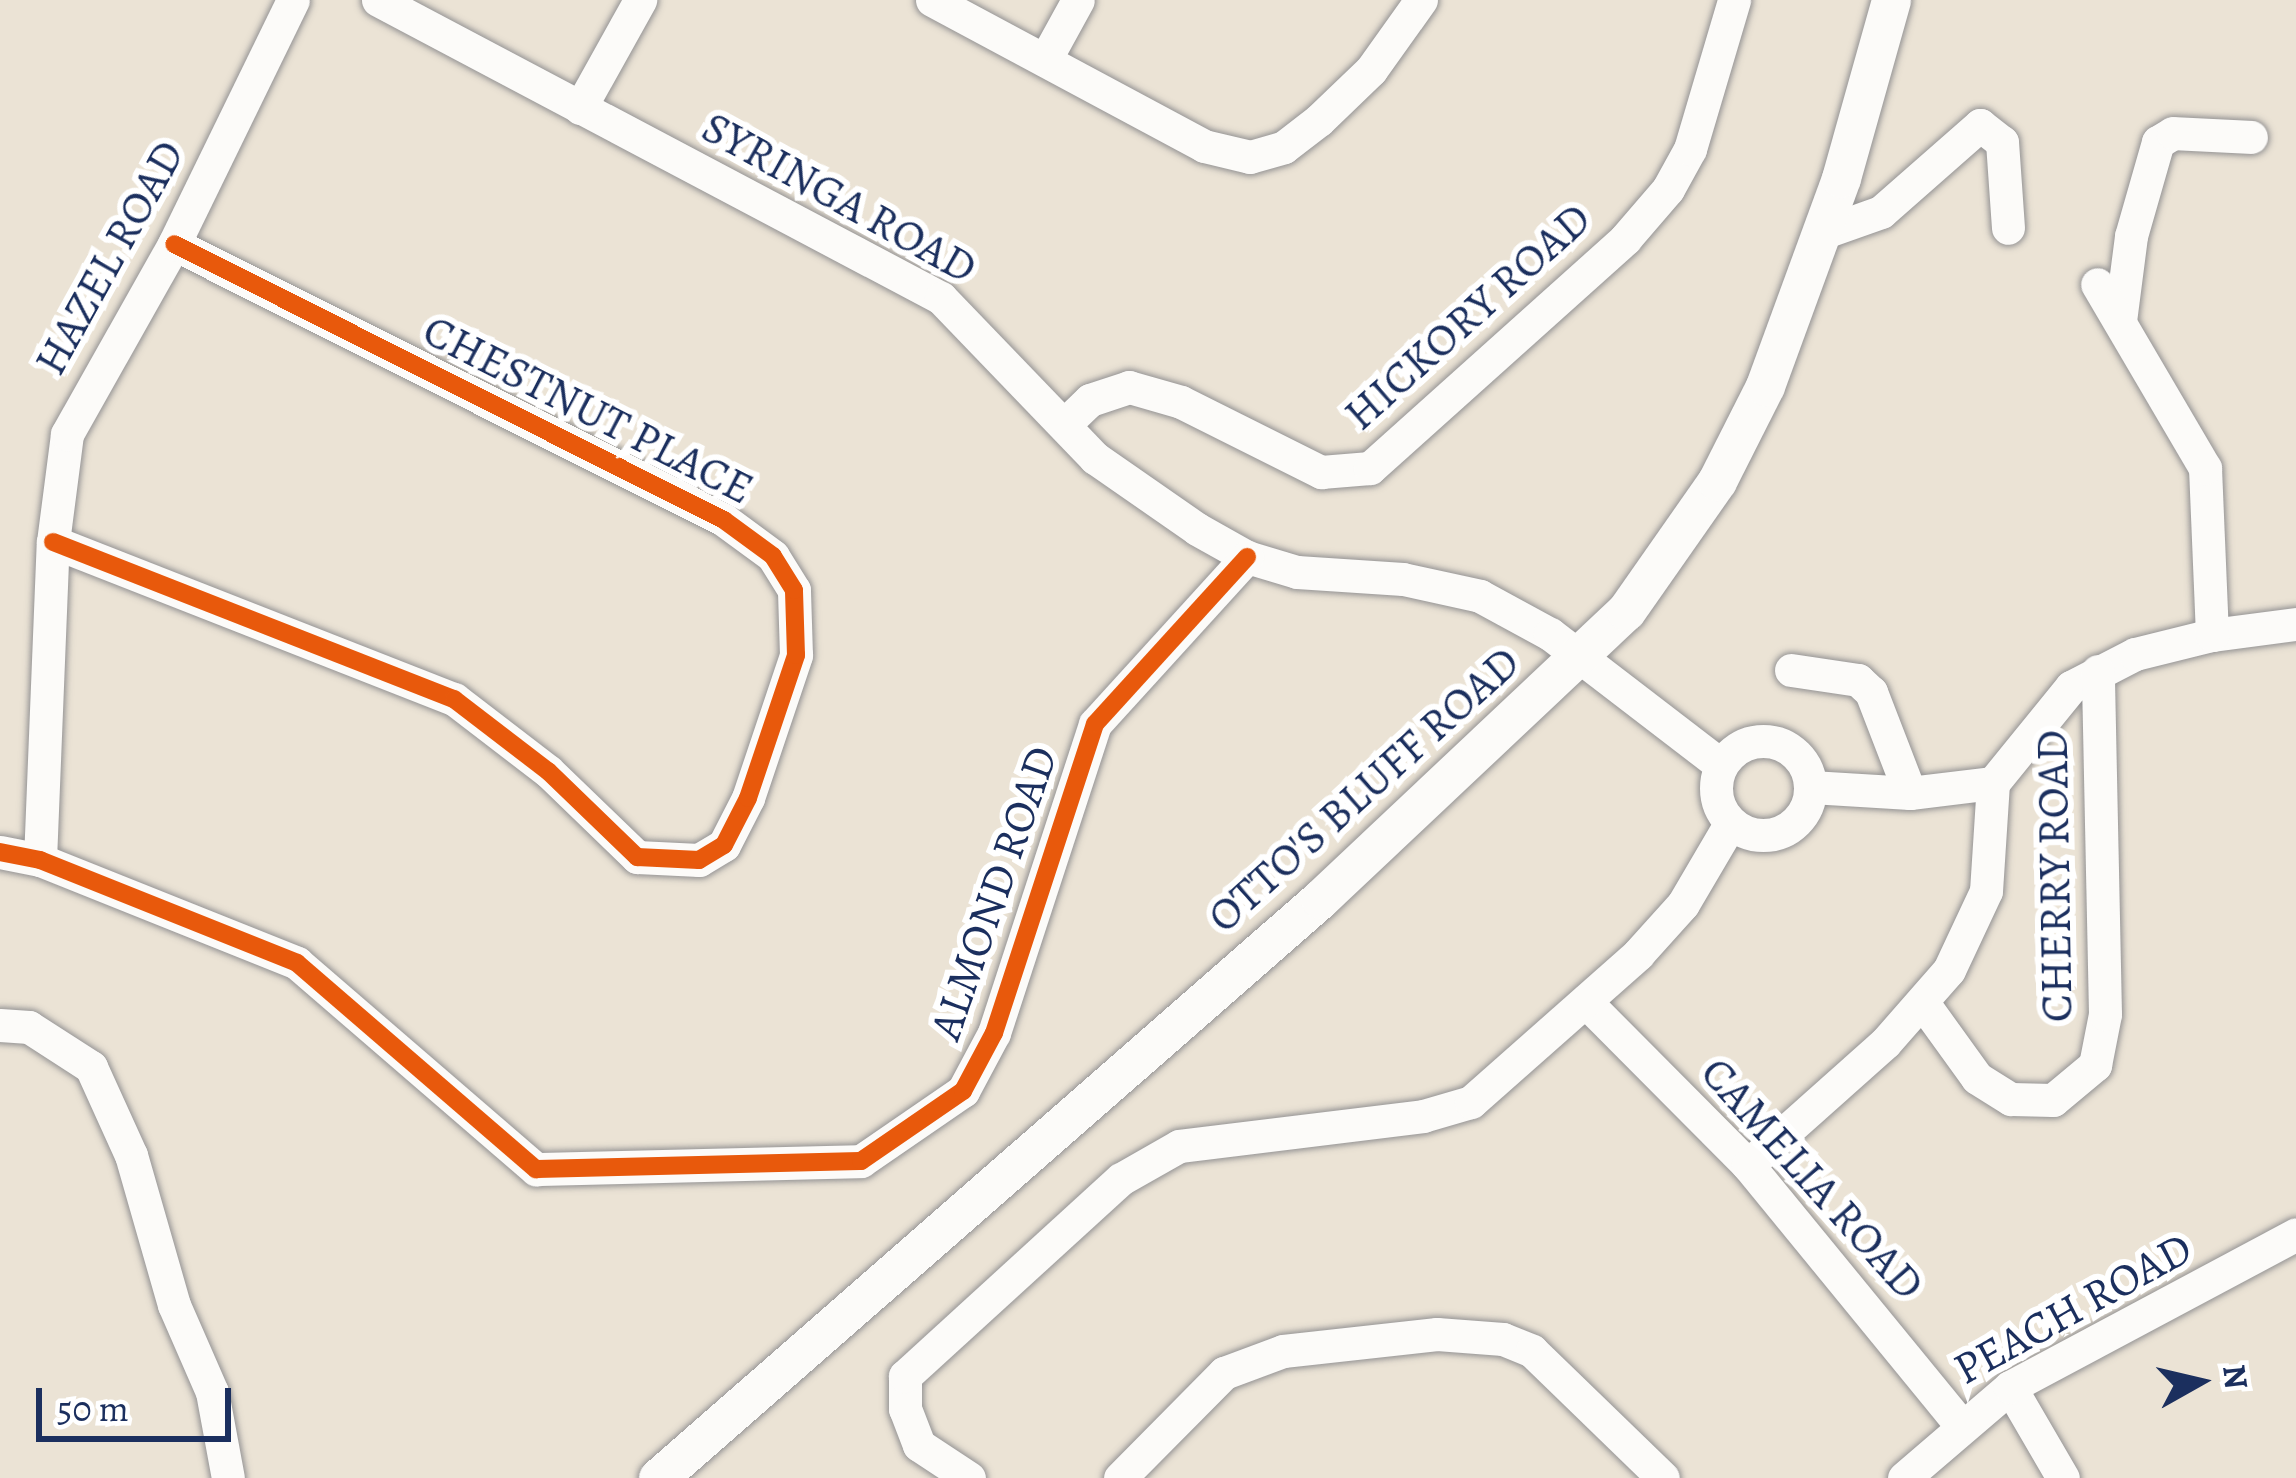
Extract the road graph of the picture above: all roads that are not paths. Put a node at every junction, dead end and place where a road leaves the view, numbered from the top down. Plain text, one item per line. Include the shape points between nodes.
1 (293, 0) edge
2 (378, 0) edge
3 (640, 0) edge
4 (932, 0) edge
5 (1078, 0) edge
6 (1421, 0) edge
7 (1734, 0) edge
8 (1892, 0) edge
9 (1045, 60) junction
10 (580, 108) junction
11 (2251, 137) dead end
12 (2008, 228) dead end
13 (1822, 233) junction
14 (174, 244) junction
15 (2097, 284) dead end
16 (2120, 321) junction
17 (1066, 423) junction
18 (53, 542) junction
19 (1246, 557) junction
20 (2296, 624) edge
21 (2212, 634) junction
22 (1580, 657) junction
23 (1791, 670) dead end
24 (2098, 670) junction
25 (1721, 765) junction
26 (1993, 783) junction
27 (1811, 788) junction
28 (1910, 794) junction
29 (1730, 824) junction
30 (0, 852) edge
31 (40, 860) junction
32 (1587, 1003) junction
33 (1923, 1003) junction
34 (0, 1025) edge
35 (1748, 1165) junction
36 (2296, 1234) edge
37 (2011, 1387) junction
38 (1960, 1424) junction
39 (228, 1478) edge
40 (658, 1478) edge
41 (969, 1478) edge
42 (1120, 1478) edge
43 (1663, 1478) edge
44 (1904, 1478) edge
45 (2062, 1478) edge

1 - 14 street, HAZEL ROAD
2 - 10 street, SYRINGA ROAD
3 - 10 street
4 - 9 street
5 - 9 street
6 - 9 street via 1371,70 1319,120 1265,155 1204,146
7 - 17 street, HICKORY ROAD via 1690,149 1668,189 1625,239 1370,468 1321,472 1181,402 1129,387 1090,400
8 - 13 main road, OTTO'S BLUFF ROAD
10 - 17 street, SYRINGA ROAD via 941,298
11 - 16 street via 2173,133 2158,142 2131,236
12 - 13 street via 2002,142 1981,125 1881,212
13 - 22 main road, OTTO'S BLUFF ROAD via 1765,386 1717,481 1626,611
14 - 18 street, HAZEL ROAD via 67,434
14 - 18 street, CHESTNUT PLACE via 724,520 773,556 794,590 796,655 748,798 724,845 699,860 637,857 548,771 454,699
15 - 16 street
16 - 21 street via 2205,468
17 - 19 street, SYRINGA ROAD via 1133,492
18 - 31 street, HAZEL ROAD
19 - 22 street, SYRINGA ROAD via 1298,572 1435,584 1480,596
19 - 31 street, ALMOND ROAD via 1202,615 1095,724 994,1034 963,1090 861,1161 536,1169 297,963
20 - 21 street
21 - 24 street
22 - 25 street, SYRINGA ROAD
22 - 40 main road, OTTO'S BLUFF ROAD via 1320,899
23 - 28 street via 1858,680 1871,692
24 - 26 street via 2056,699
24 - 33 street, CHERRY ROAD via 2105,1014 2095,1065 2054,1100 2011,1099 1978,1078
25 - 27 street via 1744,744 1774,742 1800,758
25 - 29 street via 1717,800
26 - 28 street
26 - 33 street, CHERRY ROAD via 1986,891 1965,942
27 - 28 street
27 - 29 street via 1790,828 1760,836
29 - 32 street via 1683,904
30 - 31 street, ALMOND ROAD
32 - 35 street, CAMELIA ROAD
32 - 41 street via 1471,1102 1423,1116 1180,1146 1121,1179 905,1376 904,1408 919,1445
33 - 35 street, CHERRY ROAD
34 - 39 street via 29,1027 91,1067 131,1155 174,1305 212,1392
35 - 38 street, CAMELIA ROAD
36 - 37 street, PEACH ROAD
37 - 38 street, PEACH ROAD
37 - 45 street
38 - 44 street, PEACH ROAD
42 - 43 street via 1203,1391 1251,1360 1437,1334 1532,1351

